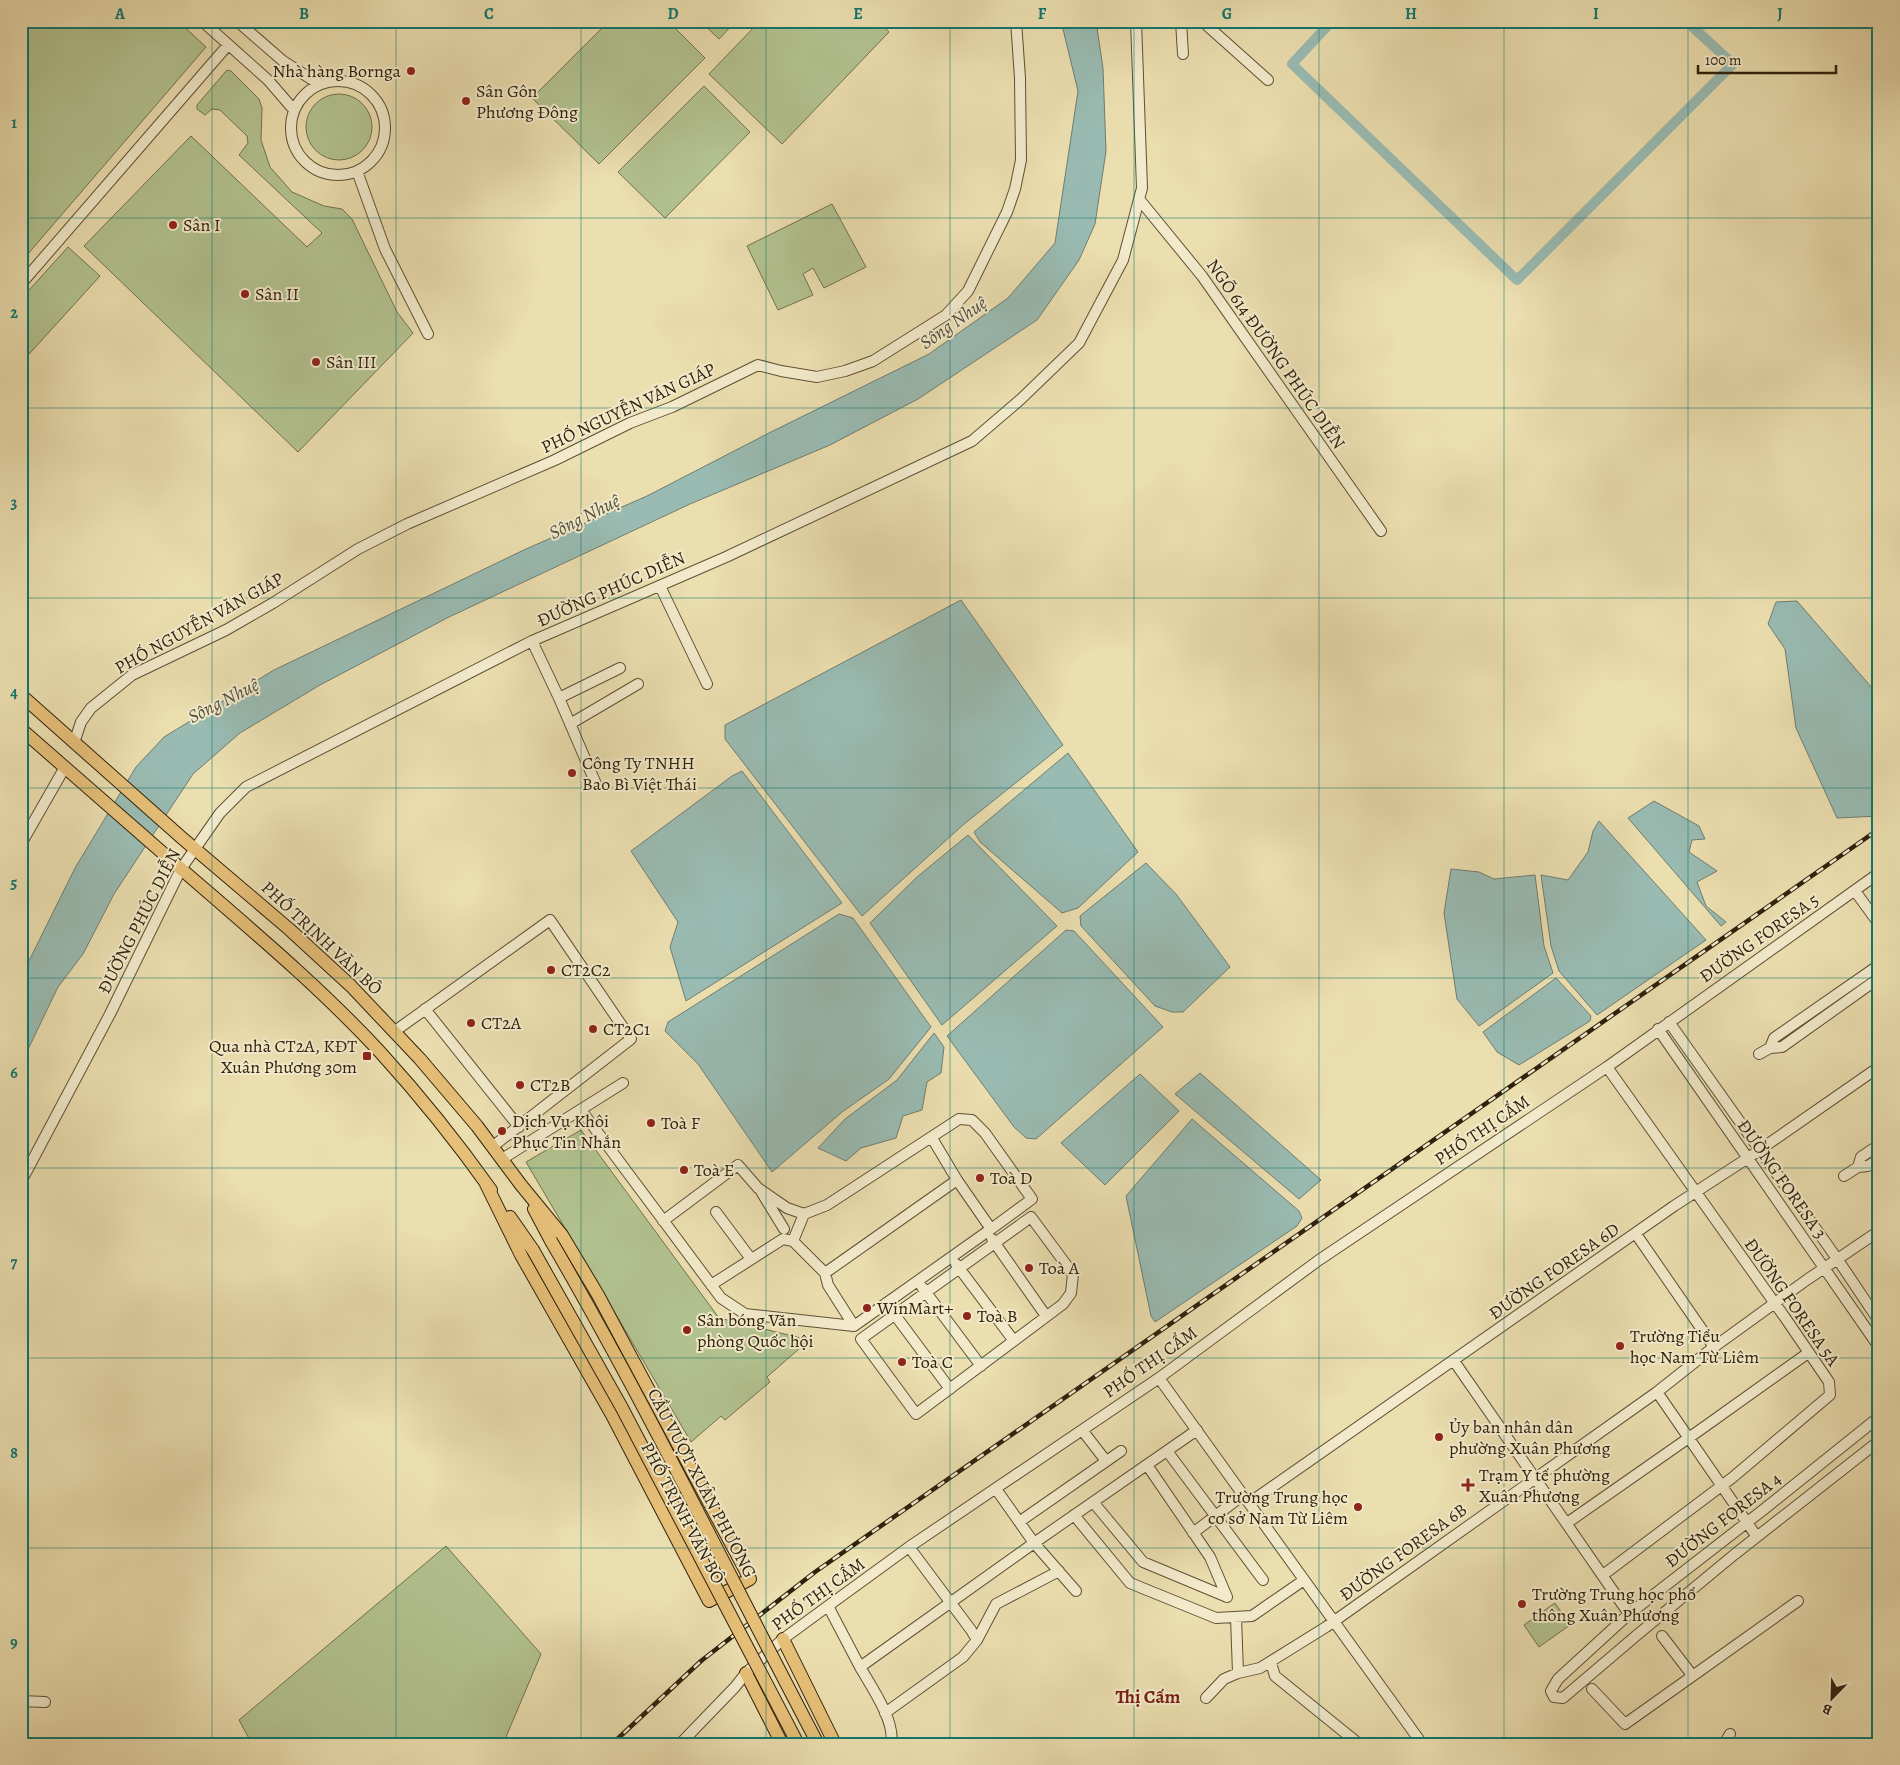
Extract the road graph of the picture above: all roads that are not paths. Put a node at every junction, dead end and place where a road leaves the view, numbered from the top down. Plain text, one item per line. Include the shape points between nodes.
1 (202, 21) edge
2 (237, 21) edge
3 (1016, 21) edge
4 (1136, 21) edge
5 (1182, 21) edge
6 (1202, 21) edge
7 (228, 45) junction
8 (1183, 54) dead end
9 (1268, 80) dead end
10 (319, 84) junction
11 (294, 110) junction
12 (357, 172) junction
13 (1139, 199) junction
14 (21, 284) edge
15 (428, 334) dead end
16 (1381, 531) dead end
17 (660, 586) junction
18 (532, 642) junction
19 (620, 668) dead end
20 (638, 684) dead end
21 (707, 684) dead end
22 (21, 696) edge
23 (559, 698) junction
24 (570, 724) junction
25 (21, 729) edge
26 (74, 742) junction
27 (65, 767) junction
28 (596, 784) dead end
29 (21, 844) edge
30 (194, 848) junction
31 (181, 869) junction
32 (1879, 873) edge
33 (1855, 891) junction
34 (1879, 924) edge
35 (1879, 965) edge
36 (1879, 978) edge
37 (425, 1009) junction
38 (1669, 1022) junction
39 (1658, 1029) junction
40 (395, 1031) junction
41 (1770, 1048) junction
42 (1759, 1054) dead end
43 (1607, 1067) junction
44 (1879, 1067) edge
45 (623, 1083) dead end
46 (580, 1110) junction
47 (519, 1127) junction
48 (932, 1138) junction
49 (1879, 1145) edge
50 (492, 1146) junction
51 (1760, 1149) junction
52 (1748, 1158) junction
53 (1879, 1159) edge
54 (502, 1160) junction
55 (1858, 1167) junction
56 (1844, 1176) dead end
57 (957, 1180) junction
58 (21, 1182) edge
59 (486, 1184) junction
60 (521, 1185) junction
61 (758, 1188) junction
62 (1695, 1192) junction
63 (787, 1208) junction
64 (716, 1212) dead end
65 (804, 1214) junction
66 (663, 1221) junction
67 (989, 1230) junction
68 (1879, 1231) edge
69 (1636, 1234) junction
70 (786, 1236) junction
71 (551, 1241) joint
72 (995, 1243) junction
73 (533, 1250) joint
74 (952, 1257) junction
75 (750, 1259) junction
76 (1838, 1260) junction
77 (960, 1268) junction
78 (1825, 1269) junction
79 (825, 1273) junction
80 (917, 1281) junction
81 (711, 1285) junction
82 (926, 1292) junction
83 (886, 1303) junction
84 (1775, 1303) junction
85 (894, 1315) junction
86 (1046, 1316) junction
87 (1879, 1321) edge
88 (854, 1326) junction
89 (1014, 1341) junction
90 (1714, 1347) junction
91 (1879, 1347) edge
92 (1808, 1353) junction
93 (1454, 1362) junction
94 (981, 1366) junction
95 (1159, 1378) junction
96 (950, 1389) junction
97 (1657, 1392) junction
98 (1879, 1418) edge
99 (1082, 1430) junction
100 (1197, 1430) junction
101 (1688, 1439) junction
102 (1879, 1441) edge
103 (1121, 1451) dead end
104 (1168, 1451) junction
105 (1106, 1461) junction
106 (1147, 1465) junction
107 (1536, 1478) junction
108 (1721, 1487) junction
109 (996, 1489) junction
110 (1246, 1499) junction
111 (1093, 1502) junction
112 (1074, 1515) junction
113 (1215, 1515) junction
114 (1019, 1522) junction
115 (1567, 1523) junction
116 (1746, 1523) junction
117 (1193, 1532) junction
118 (1757, 1537) junction
119 (1034, 1543) junction
120 (909, 1547) junction
121 (1059, 1571) junction
122 (1603, 1575) junction
123 (1263, 1580) dead end
124 (1304, 1580) junction
125 (1076, 1591) dead end
126 (1798, 1600) dead end
127 (950, 1602) junction
128 (828, 1606) junction
129 (1629, 1614) junction
130 (1236, 1617) junction
131 (1334, 1621) junction
132 (1662, 1636) dead end
133 (782, 1639) junction
134 (976, 1640) junction
135 (1271, 1663) junction
136 (860, 1667) junction
137 (746, 1673) junction
138 (1238, 1673) junction
139 (1692, 1675) junction
140 (1592, 1689) dead end
141 (1206, 1698) dead end
142 (21, 1701) edge
143 (45, 1702) dead end
144 (885, 1713) junction
145 (1730, 1734) dead end
146 (1420, 1741) dead end
147 (680, 1744) edge
148 (782, 1744) edge
149 (798, 1744) edge
150 (818, 1744) edge
151 (836, 1744) edge
152 (891, 1744) edge
153 (1359, 1744) edge
154 (1724, 1744) edge

1 - 7 street
2 - 10 street via 283,61
3 - 26 street, PHỐ NGUYỄN VĂN GIÁP via 1021,160 1015,189 968,290 946,316 873,361 845,371 817,377 758,364 672,407 407,524 358,548 273,604 226,630 132,675 91,708 81,722
4 - 13 street, ĐƯỜNG PHÚC DIỄN via 1142,188
5 - 8 street
6 - 9 street
7 - 11 street via 268,80
7 - 14 street
10 - 11 street via 308,91
10 - 12 street via 337,81 355,84 378,102 384,116 382,145 377,156
11 - 12 street via 290,126 292,142 305,162 326,174
12 - 15 street via 385,249
13 - 16 street, NGÕ 614 ĐƯỜNG PHÚC DIỄN via 1202,276
13 - 17 street, ĐƯỜNG PHÚC DIỄN via 1123,260 1080,343 972,441
17 - 18 street, ĐƯỜNG PHÚC DIỄN
17 - 21 street
18 - 23 street
18 - 30 street, ĐƯỜNG PHÚC DIỄN via 246,787 220,813
19 - 23 street
20 - 24 street
22 - 26 main road, PHỐ TRỊNH VĂN BÔ
23 - 24 street
24 - 28 street
25 - 27 main road, PHỐ TRỊNH VĂN BÔ
26 - 30 main road, PHỐ TRỊNH VĂN BÔ
27 - 29 street
27 - 31 main road, PHỐ TRỊNH VĂN BÔ
30 - 31 street, ĐƯỜNG PHÚC DIỄN
30 - 40 main road, PHỐ TRỊNH VĂN BÔ via 289,929
31 - 58 street, ĐƯỜNG PHÚC DIỄN via 110,1014
31 - 59 main road, PHỐ TRỊNH VĂN BÔ via 268,944 379,1051 449,1132
32 - 33 street, ĐƯỜNG FORESA 5
33 - 34 street
33 - 38 street, ĐƯỜNG FORESA 5
35 - 41 street via 1774,1038
36 - 41 street via 1782,1047
37 - 40 street
37 - 47 street
37 - 47 street via 550,920 631,1040
38 - 39 street, ĐƯỜNG FORESA 5
38 - 51 street, ĐƯỜNG FORESA 3
39 - 43 street, PHỐ THỊ CẨM
39 - 52 street, ĐƯỜNG FORESA 3
40 - 50 main road, PHỐ TRỊNH VĂN BÔ
41 - 42 street
43 - 62 street, ĐƯỜNG FORESA 5A
43 - 95 street, PHỐ THỊ CẨM via 1319,1260
44 - 51 street, ĐƯỜNG FORESA 6D
45 - 46 street
46 - 54 street
46 - 66 street
47 - 50 street
48 - 57 street
48 - 65 street via 827,1205
48 - 67 street via 959,1119 972,1120 986,1133 1032,1199
49 - 55 street via 1861,1157
50 - 54 main road, PHỐ TRỊNH VĂN BÔ
51 - 52 street, ĐƯỜNG FORESA 6D
51 - 76 street, ĐƯỜNG FORESA 3
52 - 62 street, ĐƯỜNG FORESA 6D
52 - 78 street, ĐƯỜNG FORESA 3
53 - 55 street via 1868,1166
54 - 60 main road, PHỐ TRỊNH VĂN BÔ
55 - 56 street
57 - 67 street
57 - 79 street
59 - 60 main road, PHỐ TRỊNH VĂN BÔ via 521,1255 608,1408 709,1601 750,1578 598,1295 562,1235
59 - 73 main road, PHỐ TRỊNH VĂN BÔ
60 - 71 main road, PHỐ TRỊNH VĂN BÔ
61 - 63 street
61 - 66 street via 738,1165
61 - 70 street
62 - 69 street, ĐƯỜNG FORESA 6D
62 - 84 street, ĐƯỜNG FORESA 5A
63 - 65 street
63 - 70 street
64 - 75 street
65 - 70 street
66 - 81 street
67 - 72 street
67 - 74 street
68 - 76 street, ĐƯỜNG FORESA 6B
69 - 90 street
69 - 93 street, ĐƯỜNG FORESA 6D
70 - 75 street
70 - 79 street
71 - 150 main road, CẦU VƯỢT XUÂN PHƯƠNG, bridge via 666,1450
72 - 77 street
72 - 86 street
72 - 86 street via 1031,1217 1073,1274 1071,1293 1063,1304
73 - 149 main road, CẦU VƯỢT XUÂN PHƯƠNG, bridge via 626,1416
74 - 77 street
74 - 80 street
75 - 81 street
76 - 78 street, ĐƯỜNG FORESA 6B
76 - 87 street, ĐƯỜNG FORESA 3
77 - 82 street
77 - 89 street
78 - 84 street, ĐƯỜNG FORESA 6B
78 - 91 street, ĐƯỜNG FORESA 3
79 - 88 street via 828,1285
80 - 82 street
80 - 83 street
81 - 88 street via 721,1298 744,1314
82 - 85 street
82 - 94 street
83 - 85 street
83 - 88 street
84 - 90 street, ĐƯỜNG FORESA 6B
84 - 92 street, ĐƯỜNG FORESA 5A
85 - 96 street
85 - 96 street via 861,1339 916,1414
86 - 89 street
89 - 94 street
90 - 97 street, ĐƯỜNG FORESA 6B
92 - 101 street
92 - 108 street, ĐƯỜNG FORESA 5A via 1828,1382 1830,1396
93 - 107 street
93 - 110 street, ĐƯỜNG FORESA 6D
94 - 96 street
95 - 99 street, PHỐ THỊ CẨM
95 - 100 street
97 - 101 street
97 - 107 street, ĐƯỜNG FORESA 6B
98 - 116 street, ĐƯỜNG FORESA 4
99 - 105 street
99 - 109 street, PHỐ THỊ CẨM
100 - 104 street
100 - 110 street
101 - 108 street
101 - 115 street
102 - 118 street, ĐƯỜNG FORESA 4
103 - 105 street
104 - 106 street
104 - 113 street
105 - 114 street
106 - 111 street
106 - 117 street
107 - 115 street
107 - 131 street, ĐƯỜNG FORESA 6B
108 - 116 street
108 - 122 street, ĐƯỜNG FORESA 5A
109 - 114 street
109 - 120 street, PHỐ THỊ CẨM
110 - 113 street, ĐƯỜNG FORESA 6D
110 - 124 street
111 - 112 street
111 - 117 street via 1143,1562 1227,1598 1210,1557
112 - 119 street
112 - 130 street via 1130,1583 1216,1618
113 - 117 street, ĐƯỜNG FORESA 6D
113 - 123 street
114 - 119 street
115 - 122 street
116 - 118 street
116 - 129 street, ĐƯỜNG FORESA 4
118 - 129 street, ĐƯỜNG FORESA 4 via 1563,1698 1554,1698 1551,1691 1558,1679
119 - 121 street
119 - 127 street
120 - 127 street
120 - 128 street, PHỐ THỊ CẨM
121 - 125 street
121 - 134 street via 996,1604
122 - 129 street
124 - 130 street via 1252,1616
124 - 131 street
126 - 139 street
127 - 134 street
127 - 136 street
128 - 133 street, PHỐ THỊ CẨM
128 - 136 street
130 - 138 street
131 - 135 street, ĐƯỜNG FORESA 6B
131 - 146 street
132 - 139 street
133 - 137 street, PHỐ THỊ CẨM
133 - 151 main road
134 - 144 street via 963,1657
135 - 138 street, ĐƯỜNG FORESA 6B
135 - 153 street via 1275,1676
136 - 144 street
137 - 147 street, PHỐ THỊ CẨM
137 - 148 main road
138 - 141 street, ĐƯỜNG FORESA 6B via 1224,1679
139 - 140 street via 1625,1724
142 - 143 street
144 - 152 street via 891,1730
145 - 154 street

